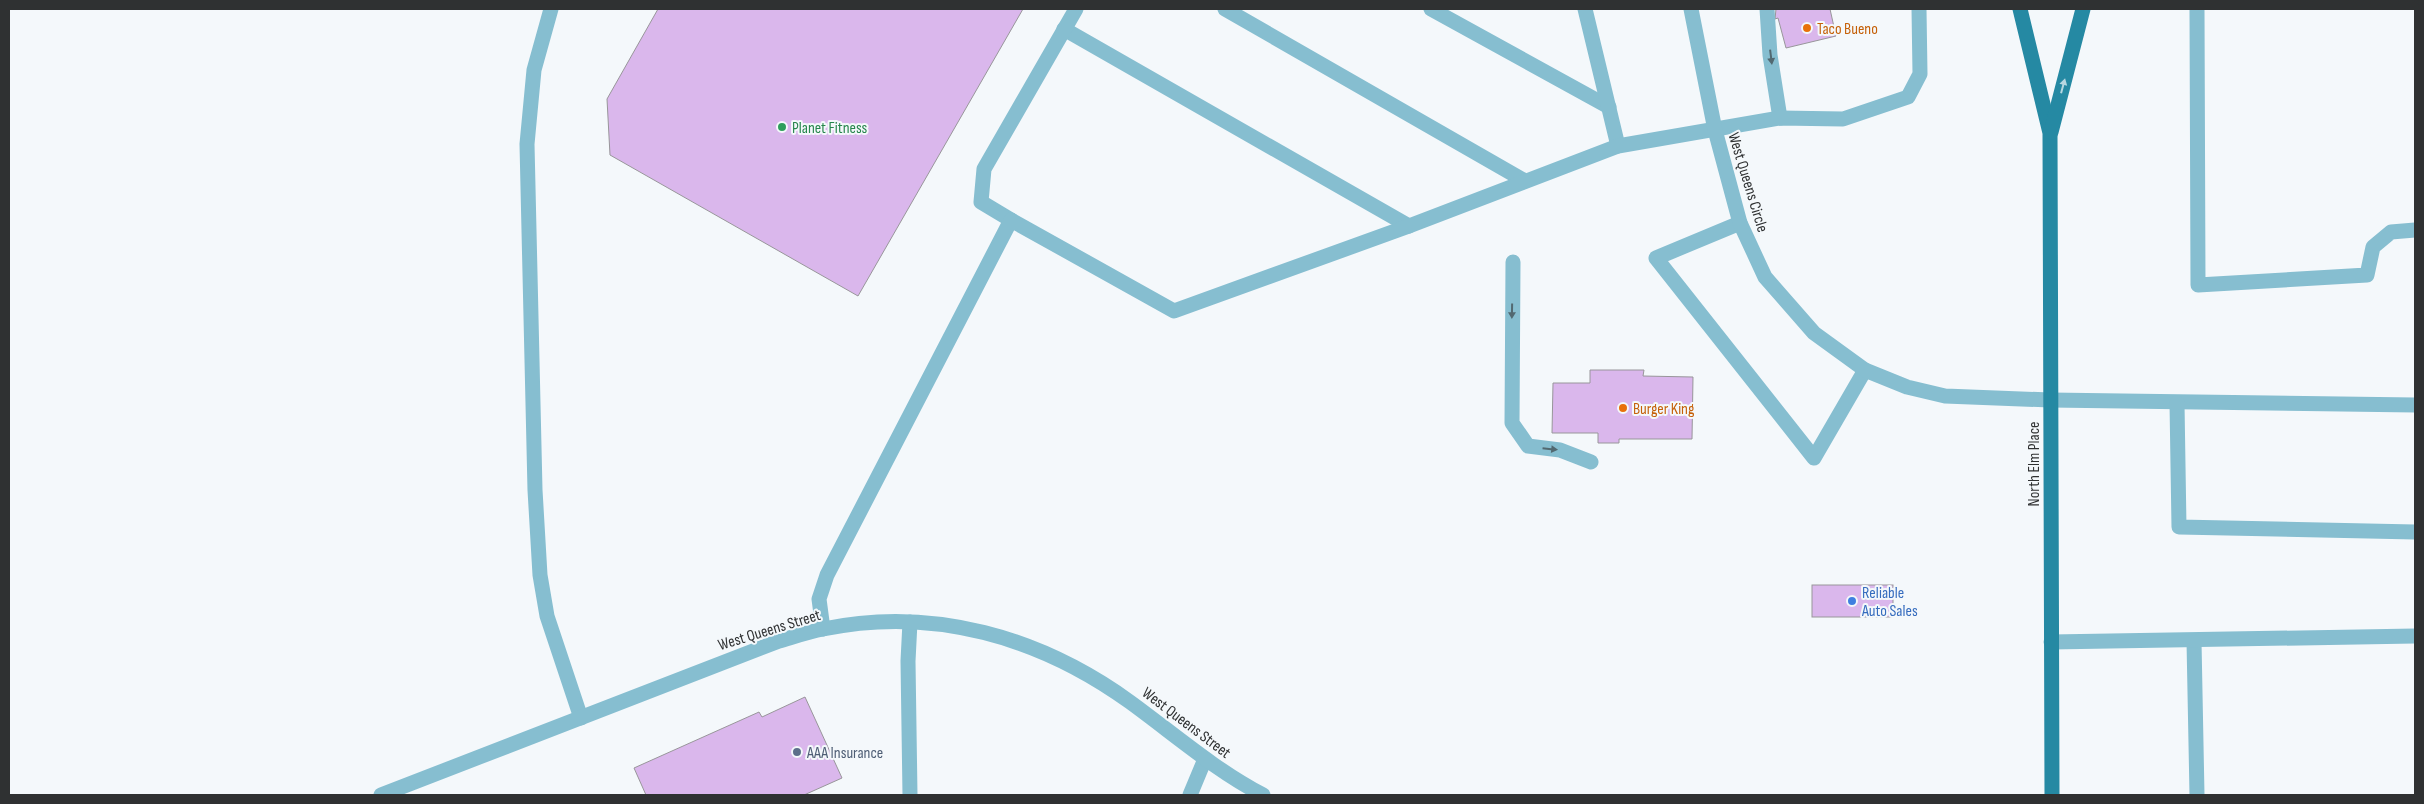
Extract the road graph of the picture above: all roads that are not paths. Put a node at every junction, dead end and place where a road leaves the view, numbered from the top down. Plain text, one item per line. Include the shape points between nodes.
1 (551, 9) edge
2 (1076, 9) edge
3 (1225, 9) edge
4 (1431, 9) edge
5 (1585, 9) edge
6 (1691, 9) edge
7 (1767, 9) edge
8 (1918, 9) edge
9 (2020, 9) edge
10 (2083, 9) edge
11 (2197, 9) edge
12 (1064, 29) junction
13 (1609, 107) junction
14 (1780, 118) junction
15 (1715, 130) junction
16 (2050, 133) junction
17 (1618, 146) junction
18 (1525, 181) junction
19 (1011, 220) junction
20 (1740, 223) junction
21 (1409, 226) junction
22 (2415, 230) edge
23 (1513, 262) dead end
24 (1865, 370) junction
25 (2050, 400) junction
26 (2177, 403) junction
27 (2415, 405) edge
28 (1591, 462) dead end
29 (2415, 532) edge
30 (910, 622) junction
31 (823, 629) junction
32 (2415, 636) edge
33 (2194, 640) junction
34 (2051, 642) junction
35 (580, 718) junction
36 (1205, 759) junction
37 (381, 795) edge
38 (910, 795) edge
39 (1190, 795) edge
40 (1263, 795) edge
41 (2052, 795) edge
42 (2197, 795) edge

1 - 35 street via 534,70 527,144 534,490 540,575 547,616
2 - 12 street
3 - 18 street
4 - 13 street
5 - 13 street
6 - 15 street, West Queens Circle
7 -> 14 street
8 - 14 street via 1920,74 1908,97 1843,119
9 - 16 main road, North Elm Place
16 -> 10 main road, North Elm Place
11 - 22 street via 2198,285 2367,275 2373,247 2391,232
12 - 19 street via 984,169 981,202
12 - 21 street
13 - 17 street
14 - 15 street
15 - 17 street
15 - 20 street, West Queens Circle
16 - 25 main road, North Elm Place
17 - 18 street
18 - 21 street
19 - 21 street via 1174,311
19 - 31 street via 826,575 819,600
20 - 24 street, West Queens Circle via 1765,277 1814,333
20 - 24 street via 1656,258 1814,458
23 -> 28 street via 1512,423 1528,446 1560,450
24 - 25 street, West Queens Circle via 1907,387 1945,396
25 - 26 street, West Queens Circle
25 - 34 main road, North Elm Place
26 - 27 street, West Queens Circle
26 - 29 street via 2179,527
30 - 31 street, West Queens Street via 864,623
30 - 36 street, West Queens Street via 956,626 1034,647 1092,677 1129,701
30 - 38 street
31 - 35 street, West Queens Street via 728,659
32 - 33 street
33 - 34 street
33 - 42 street
34 - 41 main road, North Elm Place
35 - 37 street, West Queens Street
36 - 39 street
36 - 40 street, West Queens Street

